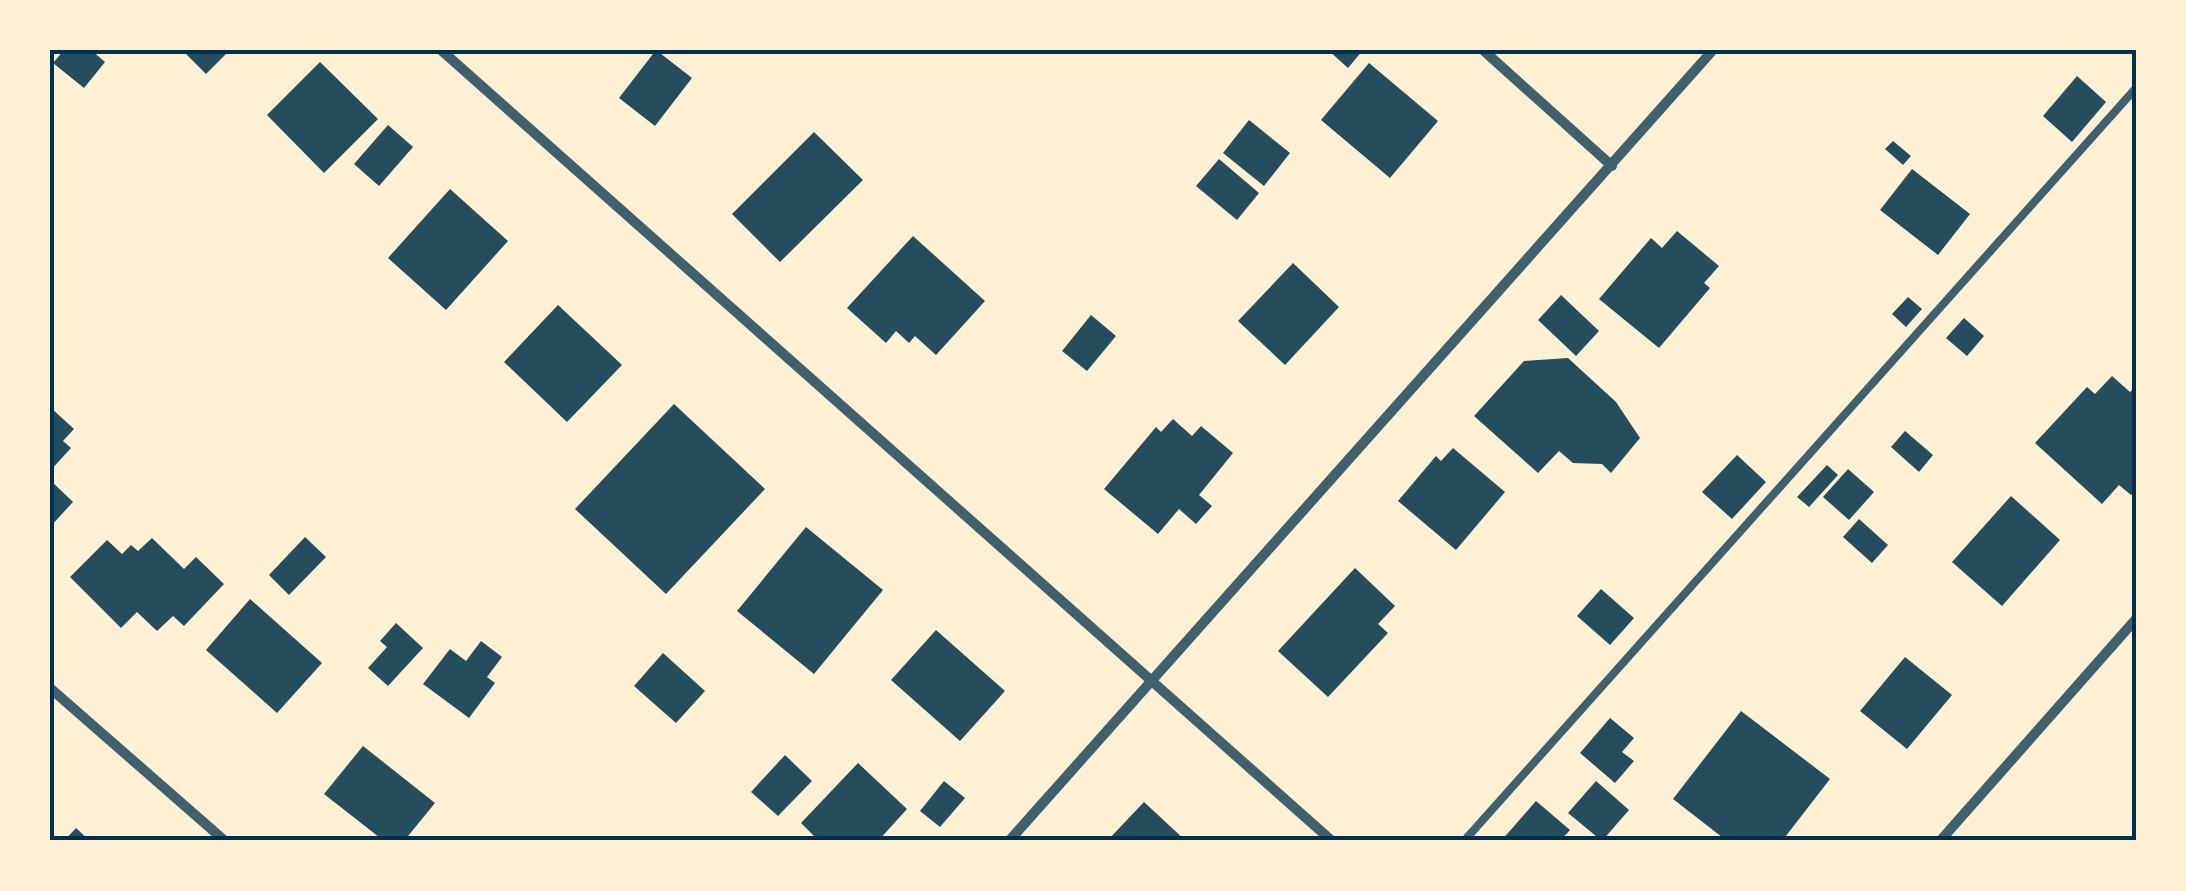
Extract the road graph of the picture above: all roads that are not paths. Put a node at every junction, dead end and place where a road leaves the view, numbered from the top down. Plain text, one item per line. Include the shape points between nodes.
1 (441, 50) edge
2 (1482, 50) edge
3 (1713, 50) edge
4 (2136, 88) edge
5 (1612, 166) junction
6 (2136, 619) edge
7 (1152, 678) junction
8 (50, 688) edge
9 (225, 841) edge
10 (1009, 841) edge
11 (1332, 841) edge
12 (1464, 841) edge
13 (1940, 841) edge

1 - 7 street
2 - 5 street
3 - 5 street
4 - 12 lane
5 - 7 street
6 - 13 street
7 - 10 street
7 - 11 street
8 - 9 street

